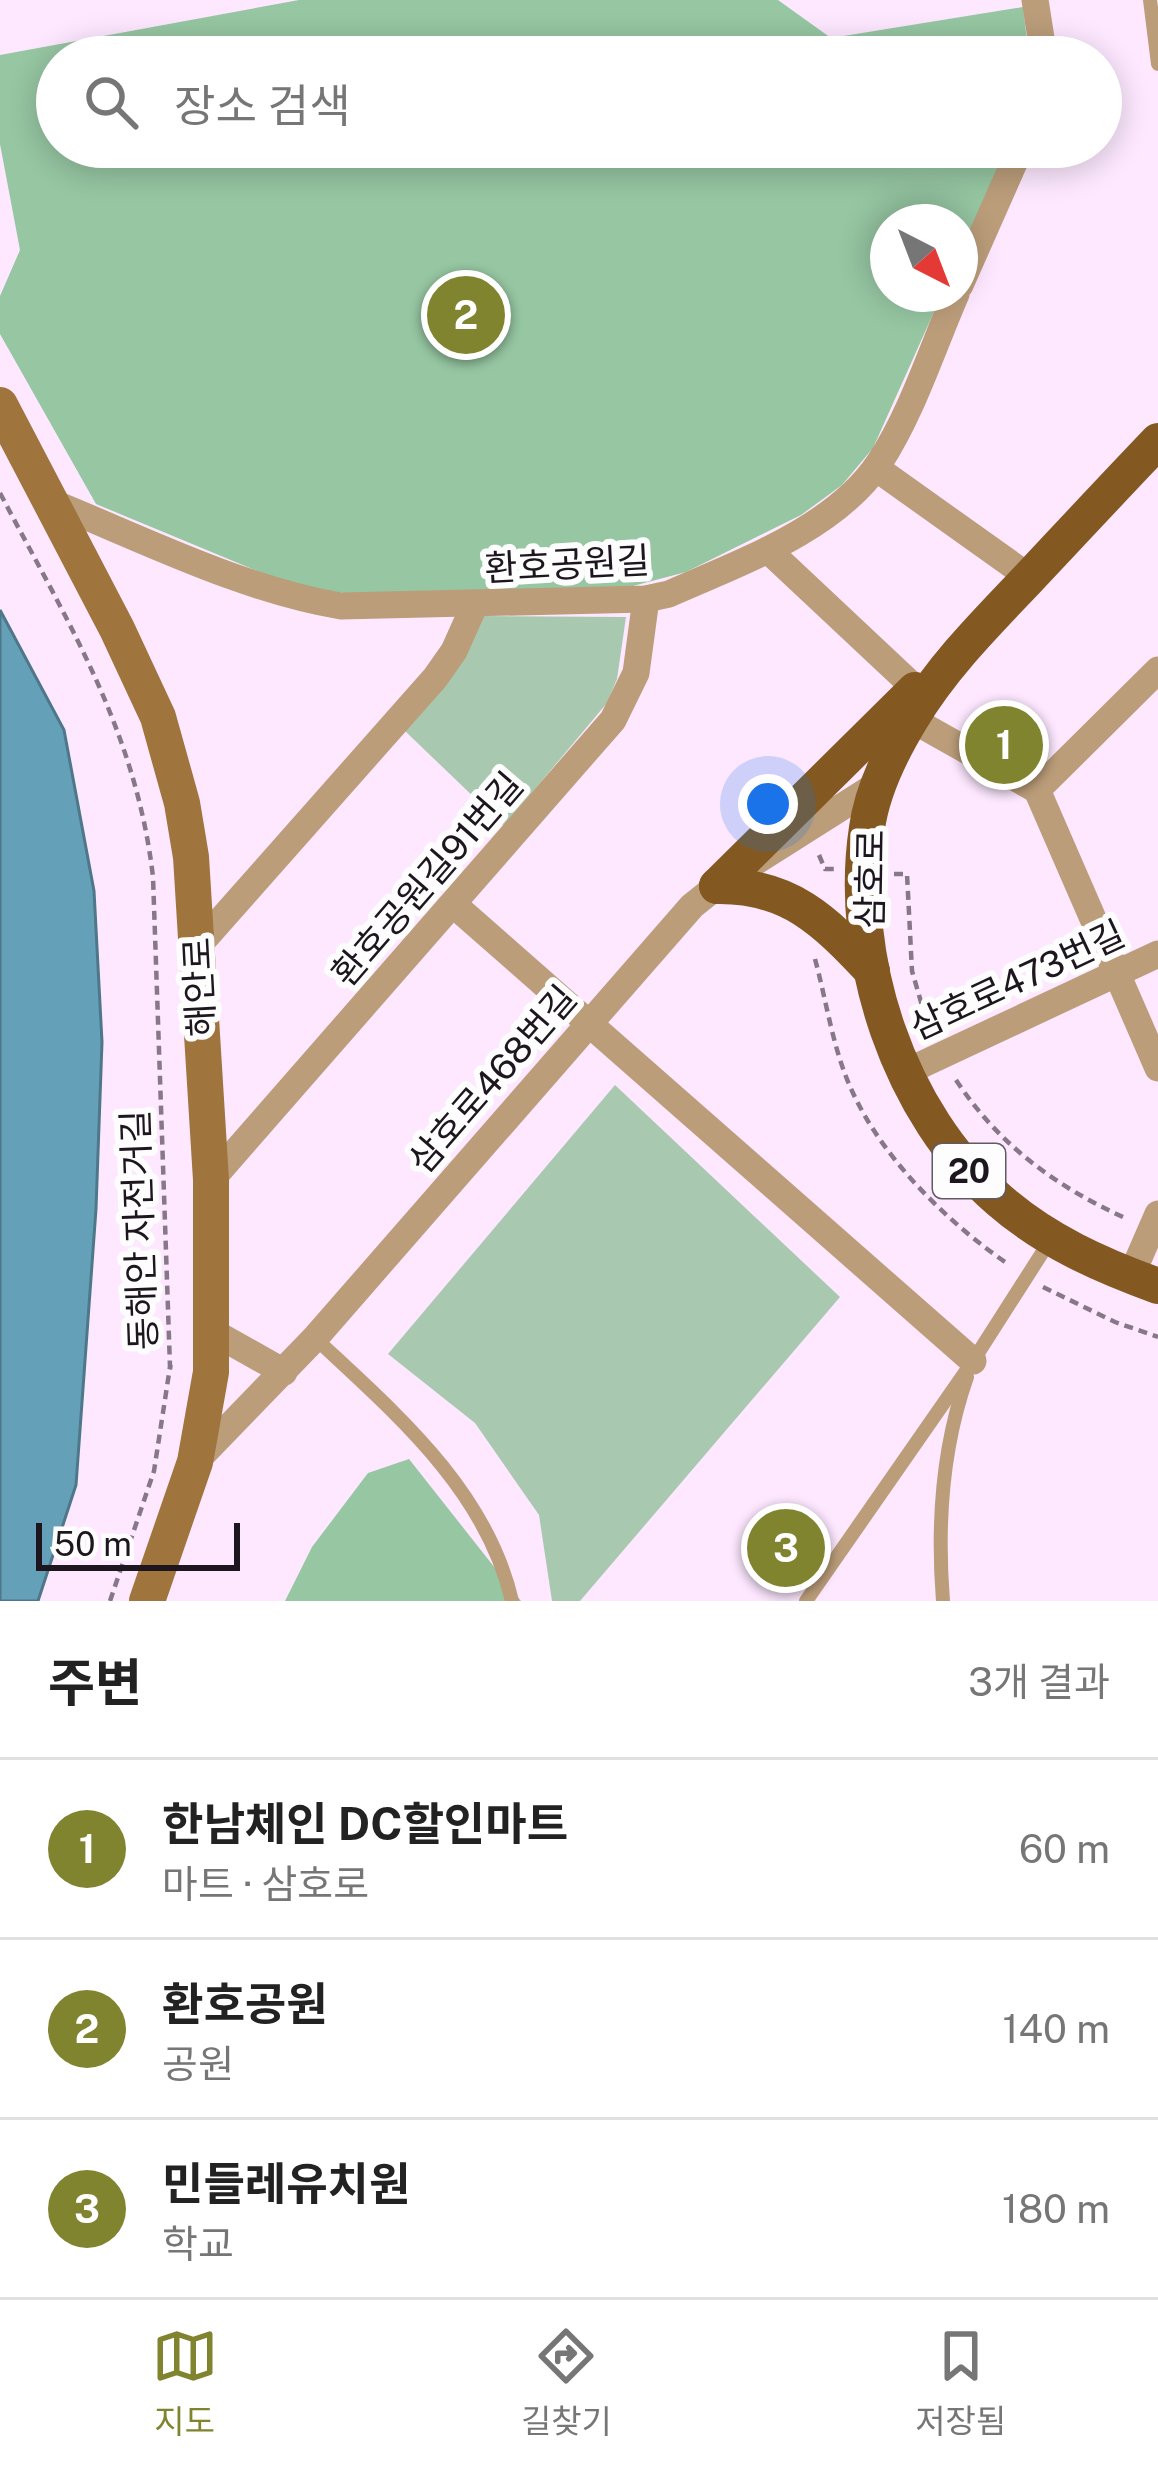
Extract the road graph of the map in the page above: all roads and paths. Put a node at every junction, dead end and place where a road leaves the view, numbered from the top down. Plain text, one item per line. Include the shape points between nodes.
1 (1035, 0) edge
2 (1150, 0) edge
3 (1041, 36) edge
4 (1158, 64) edge
5 (1012, 168) edge
6 (978, 244) edge
7 (948, 312) edge
8 (0, 405) edge
9 (1158, 441) edge
10 (876, 468) junction
11 (0, 493) edge
12 (51, 502) junction
13 (768, 550) junction
14 (1029, 577) junction
15 (646, 599) junction
16 (475, 604) junction
17 (1154, 685) edge
18 (913, 704) junction
19 (878, 784) junction
20 (1037, 790) junction
21 (808, 828) junction
22 (845, 870) dead end
23 (886, 873) dead end
24 (716, 886) junction
25 (453, 904) junction
26 (197, 947) junction
27 (1158, 954) edge
28 (872, 970) junction
29 (1115, 973) junction
30 (588, 1023) junction
31 (940, 1056) junction
32 (1158, 1068) edge
33 (906, 1072) junction
34 (211, 1180) junction
35 (1155, 1222) edge
36 (1051, 1238) junction
37 (1144, 1281) edge
38 (213, 1332) junction
39 (315, 1338) junction
40 (973, 1361) junction
41 (170, 1366) junction
42 (212, 1372) junction
43 (284, 1372) junction
44 (194, 1462) junction
45 (110, 1601) edge
46 (147, 1601) edge
47 (512, 1601) edge
48 (806, 1601) edge
49 (944, 1601) edge

1 - 3 street
2 - 4 lane
5 - 6 street
7 - 10 street, 환호공원길
8 - 12 street, 해안로
9 - 14 main road
10 - 13 street, 환호공원길
10 - 14 street
11 - 41 path, 동해안 자전거길 via 101,686 147,828
12 - 16 street, 환호공원길 via 310,601
12 - 26 street, 해안로 via 158,717 182,803
13 - 15 street, 환호공원길
13 - 18 street
14 - 18 main road
15 - 16 street, 환호공원길
15 - 25 street, 환호공원길91번길 via 636,673 620,708
16 - 26 street via 435,678
17 - 20 street
18 - 19 main road, 삼호로 / 20
18 - 20 street
18 - 24 main road
19 - 21 street, 삼호로468번길
19 - 28 main road, 삼호로 / 20 via 864,860
20 - 29 street
21 - 22 path via 825,868
21 - 24 street, 삼호로468번길
23 - 31 path via 907,874 912,971
24 - 28 main road via 778,893
24 - 30 street, 삼호로468번길
25 - 30 street
25 - 34 street, 환호공원길91번길
26 - 34 street, 해안로
27 - 29 street, 삼호로473번길
28 - 33 main road, 삼호로 / 20
29 - 31 street, 삼호로473번길
29 - 32 street
30 - 39 street, 삼호로468번길
30 - 40 street
31 - 33 street, 삼호로473번길
31 - 35 path via 1027,1162 1061,1186
33 - 36 main road, 삼호로 / 20 via 972,1174
34 - 38 street, 해안로
35 - 37 street
36 - 37 main road, 삼호로 / 20
36 - 40 lane
38 - 42 street, 해안로
38 - 43 street
39 - 43 street, 삼호로468번길
39 - 47 lane via 453,1480 496,1548
40 - 48 lane
40 - 49 lane via 943,1483
41 - 42 path, 동해안 자전거길
41 - 45 path via 154,1471
42 - 44 street, 해안로
43 - 44 street, 삼호로468번길
44 - 46 street, 해안로

